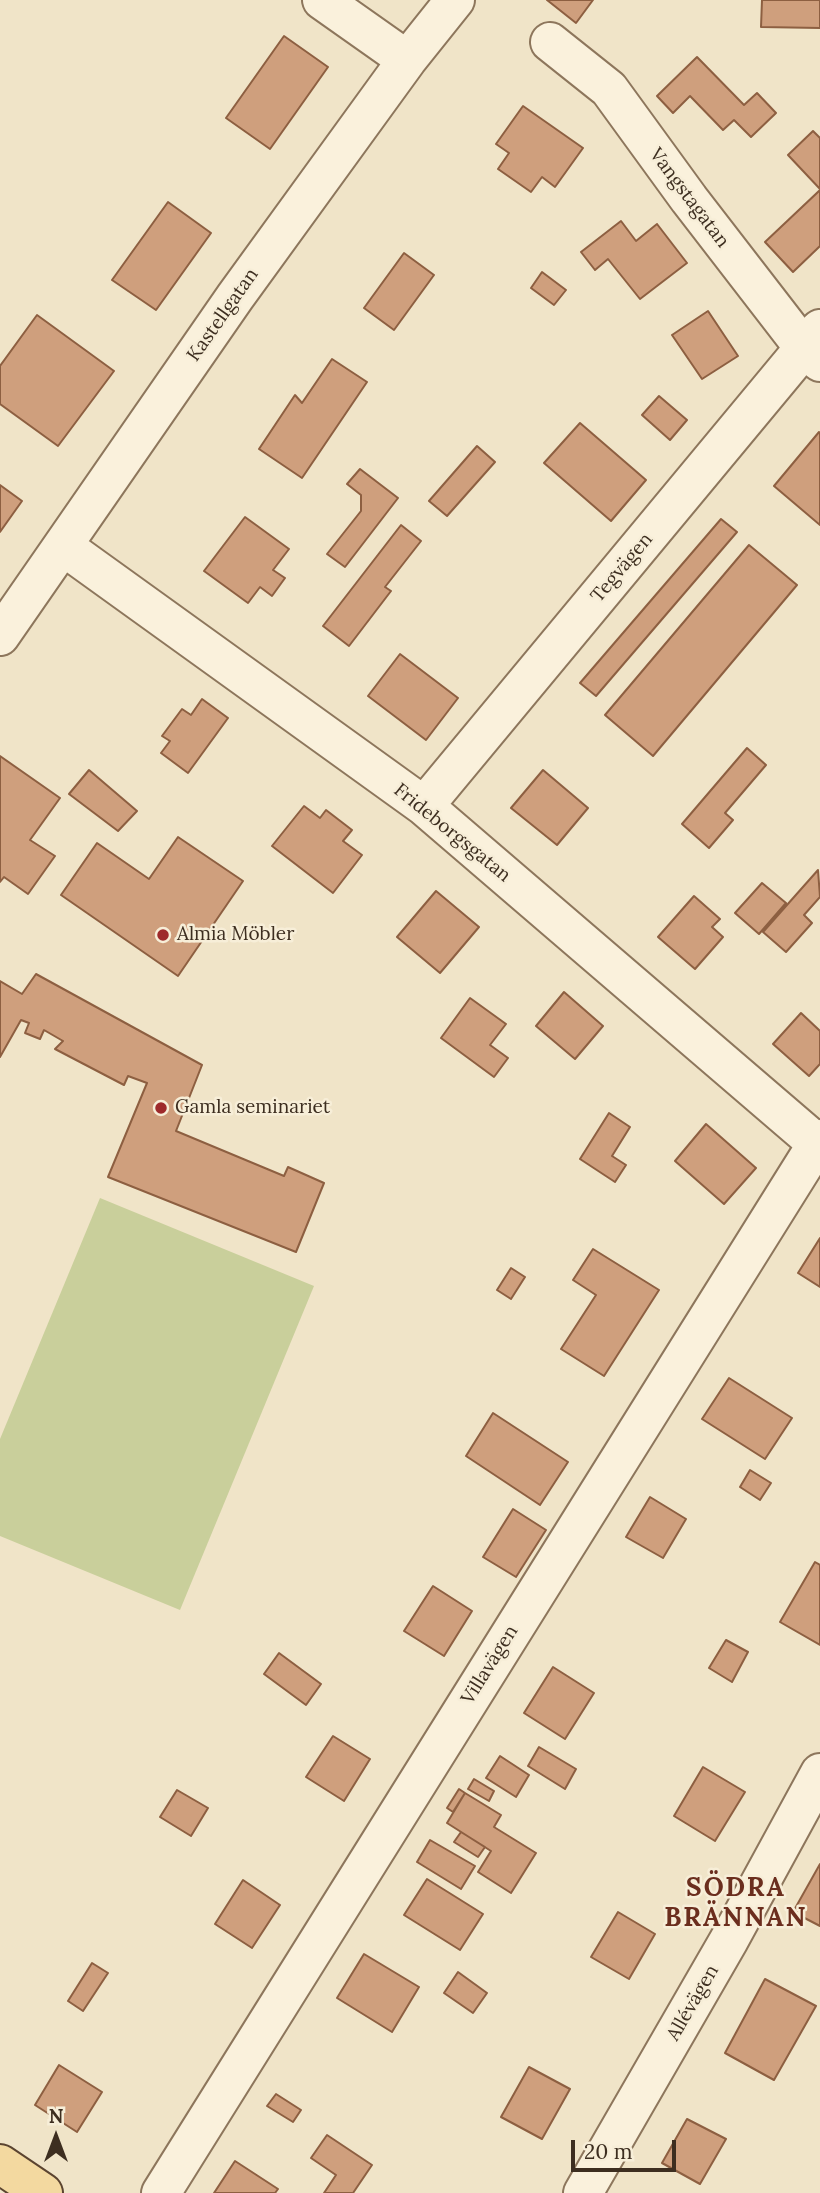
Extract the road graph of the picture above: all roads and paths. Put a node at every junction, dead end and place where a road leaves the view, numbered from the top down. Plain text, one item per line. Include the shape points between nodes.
1 (322, 0) edge
2 (455, 0) edge
3 (550, 42) dead end
4 (407, 60) junction
5 (815, 346) edge
6 (63, 547) junction
7 (0, 636) edge
8 (424, 806) junction
9 (819, 1142) edge
10 (820, 1773) edge
11 (0, 2164) edge
12 (43, 2193) edge
13 (161, 2193) edge
14 (583, 2193) edge

1 - 4 street
2 - 4 street, Kastellgatan
3 - 5 street, Vangstagatan via 609,89 689,199
4 - 6 street, Kastellgatan via 235,297
5 - 8 street, Tegvägen
6 - 7 street, Kastellgatan
6 - 8 street, Frideborgsgatan
8 - 9 street, Frideborgsgatan
9 - 13 street, Villavägen
10 - 14 street, Allévägen
11 - 12 main road

